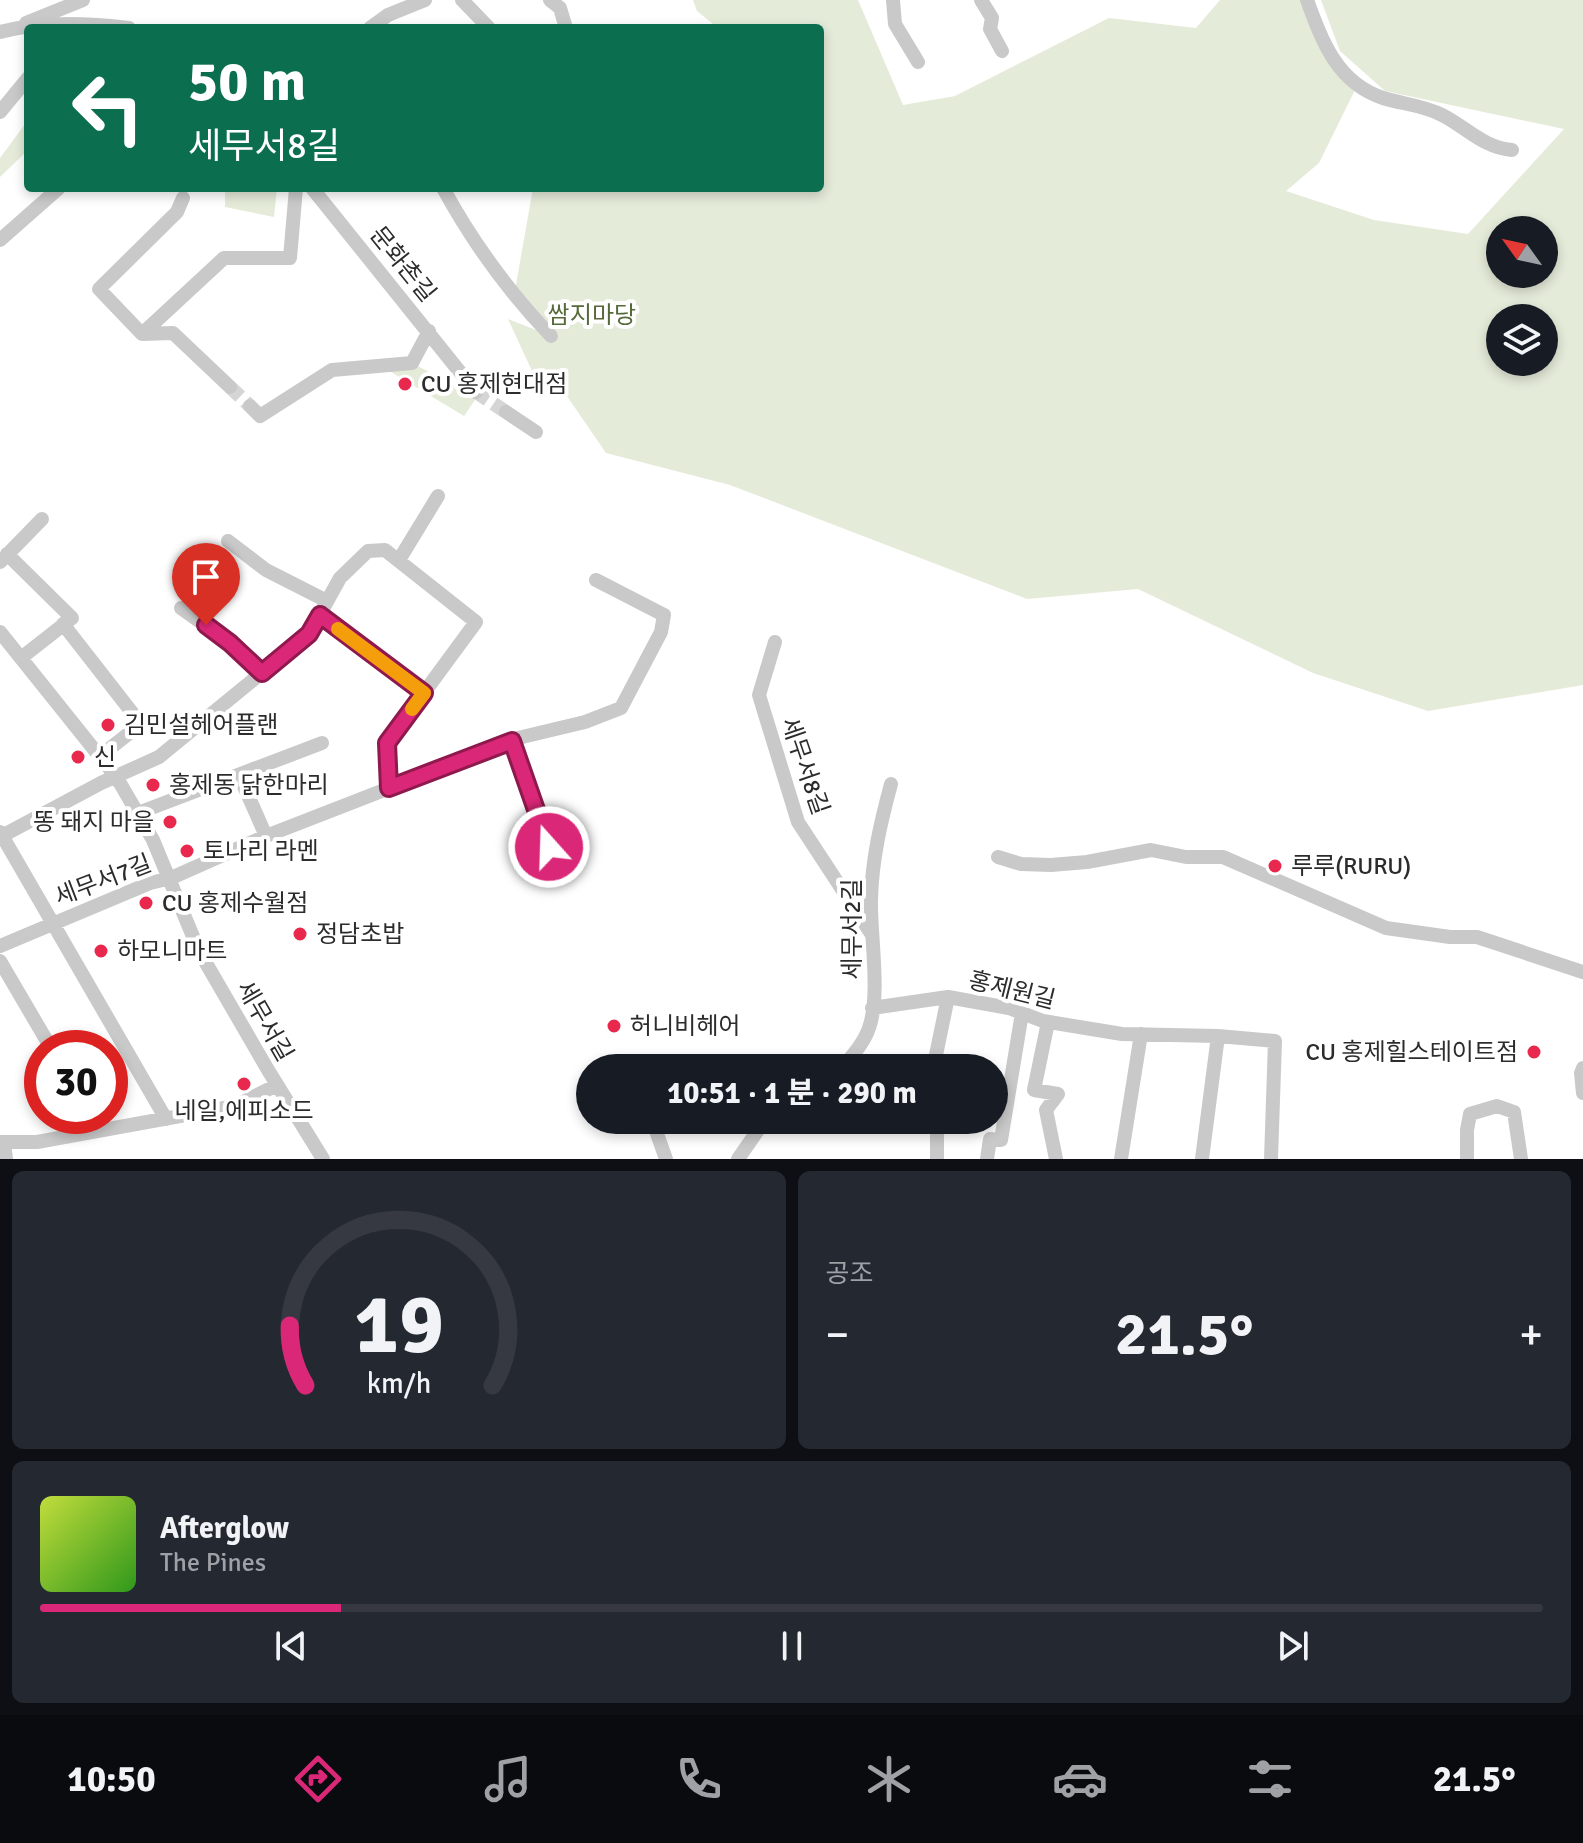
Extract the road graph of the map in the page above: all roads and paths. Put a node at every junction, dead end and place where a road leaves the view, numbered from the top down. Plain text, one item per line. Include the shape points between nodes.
1 (83, 0) edge
2 (425, 0) edge
3 (462, 0) edge
4 (550, 0) edge
5 (893, 0) edge
6 (981, 0) edge
7 (1307, 0) edge
8 (388, 15) junction
9 (376, 24) edge
10 (398, 24) edge
11 (485, 24) edge
12 (565, 24) edge
13 (7, 30) edge
14 (1002, 51) dead end
15 (918, 62) dead end
16 (24, 83) edge
17 (0, 112) edge
18 (1512, 150) dead end
19 (54, 192) edge
20 (179, 192) edge
21 (296, 192) edge
22 (315, 192) edge
23 (445, 192) edge
24 (0, 240) edge
25 (429, 331) junction
26 (142, 334) junction
27 (551, 336) dead end
28 (230, 387) tunnel mouth
29 (476, 392) tunnel mouth
30 (250, 406) dead end
31 (506, 412) tunnel mouth
32 (536, 432) dead end
33 (438, 496) dead end
34 (42, 519) dead end
35 (228, 541) dead end
36 (4, 558) edge
37 (399, 560) junction
38 (596, 580) dead end
39 (327, 601) junction
40 (181, 608) dead end
41 (320, 615) junction
42 (63, 624) junction
43 (0, 632) edge
44 (775, 642) dead end
45 (21, 658) junction
46 (262, 673) junction
47 (424, 693) junction
48 (512, 741) junction
49 (322, 743) dead end
50 (100, 756) junction
51 (239, 775) junction
52 (117, 778) junction
53 (891, 784) dead end
54 (389, 788) junction
55 (138, 813) junction
56 (1, 835) edge
57 (266, 836) junction
58 (549, 847) dead end
59 (998, 857) dead end
60 (171, 878) junction
61 (52, 923) junction
62 (872, 935) junction
63 (0, 946) edge
64 (0, 961) edge
65 (1583, 972) edge
66 (948, 997) junction
67 (872, 1008) junction
68 (1022, 1013) junction
69 (1048, 1022) junction
70 (40, 1030) edge
71 (1141, 1034) junction
72 (1218, 1036) junction
73 (854, 1054) edge
74 (937, 1054) edge
75 (1583, 1068) edge
76 (277, 1085) junction
77 (1583, 1093) edge
78 (166, 1119) junction
79 (657, 1134) edge
80 (755, 1134) edge
81 (937, 1134) edge
82 (2, 1142) edge
83 (6, 1159) edge
84 (323, 1159) edge
85 (666, 1159) edge
86 (738, 1159) edge
87 (937, 1159) edge
88 (987, 1159) edge
89 (1056, 1159) edge
90 (1121, 1159) edge
91 (1202, 1159) edge
92 (1271, 1159) edge
93 (1467, 1159) edge
94 (1521, 1159) edge

1 - 13 street
2 - 8 street
3 - 11 street
4 - 12 street via 560,8
5 - 15 street via 895,24
6 - 14 street
7 - 18 street via 1324,45 1352,81 1380,98 1440,114 1496,149
8 - 9 street
8 - 10 street
16 - 17 street
19 - 24 street
20 - 26 street via 177,212 99,289
21 - 26 street via 290,258 224,258
22 - 25 street, 문화촌길
23 - 27 street via 487,261
25 - 29 street, 문화촌길 via 462,381
25 - 30 street via 412,363 332,370 260,416
26 - 28 street via 173,333
31 - 32 street
33 - 37 street
34 - 36 street
35 - 39 street via 266,570
36 - 42 street via 72,618
37 - 39 street via 385,550 368,551 340,578
37 - 47 street via 476,622
38 - 48 street via 664,615 655,645 621,708
39 - 41 street
40 - 46 street
41 - 46 street via 309,634
41 - 47 street
42 - 45 street
42 - 50 street via 141,724
43 - 45 street, 세무서길
44 - 62 street, 세무서8길 via 759,695 798,822
45 - 50 street, 세무서길
46 - 52 street via 159,757
47 - 54 street via 387,743
48 - 54 street
48 - 58 street
49 - 51 street
50 - 52 street, 세무서길
51 - 55 street
51 - 57 street
52 - 55 street, 세무서길
52 - 56 street
53 - 62 street, 세무서2길 via 879,826
54 - 57 street
55 - 60 street, 세무서길
56 - 61 street, 세무서7길
57 - 60 street
59 - 65 street via 1051,865 1151,850 1223,857 1386,928 1477,937
60 - 61 street, 세무서7길
60 - 76 street, 세무서길 via 199,951
61 - 63 street, 세무서7길
61 - 78 street
62 - 67 street, 세무서2길
64 - 70 street
66 - 67 street, 홍제원길
66 - 68 street, 홍제원길
66 - 74 street
67 - 73 street, 세무서2길 via 870,1027
68 - 69 street, 홍제원길
68 - 88 street via 1001,1140 990,1139
69 - 71 street, 홍제원길
69 - 89 street via 1034,1090 1058,1094 1046,1110
71 - 72 street, 홍제원길
71 - 90 street
72 - 91 street
72 - 92 street, 홍제원길 via 1275,1041
75 - 77 street
76 - 78 street via 235,1106
76 - 84 street, 세무서길
78 - 82 street via 37,1142
79 - 85 street
80 - 86 street
81 - 87 street
82 - 83 street
93 - 94 street via 1470,1114 1497,1106 1514,1112

